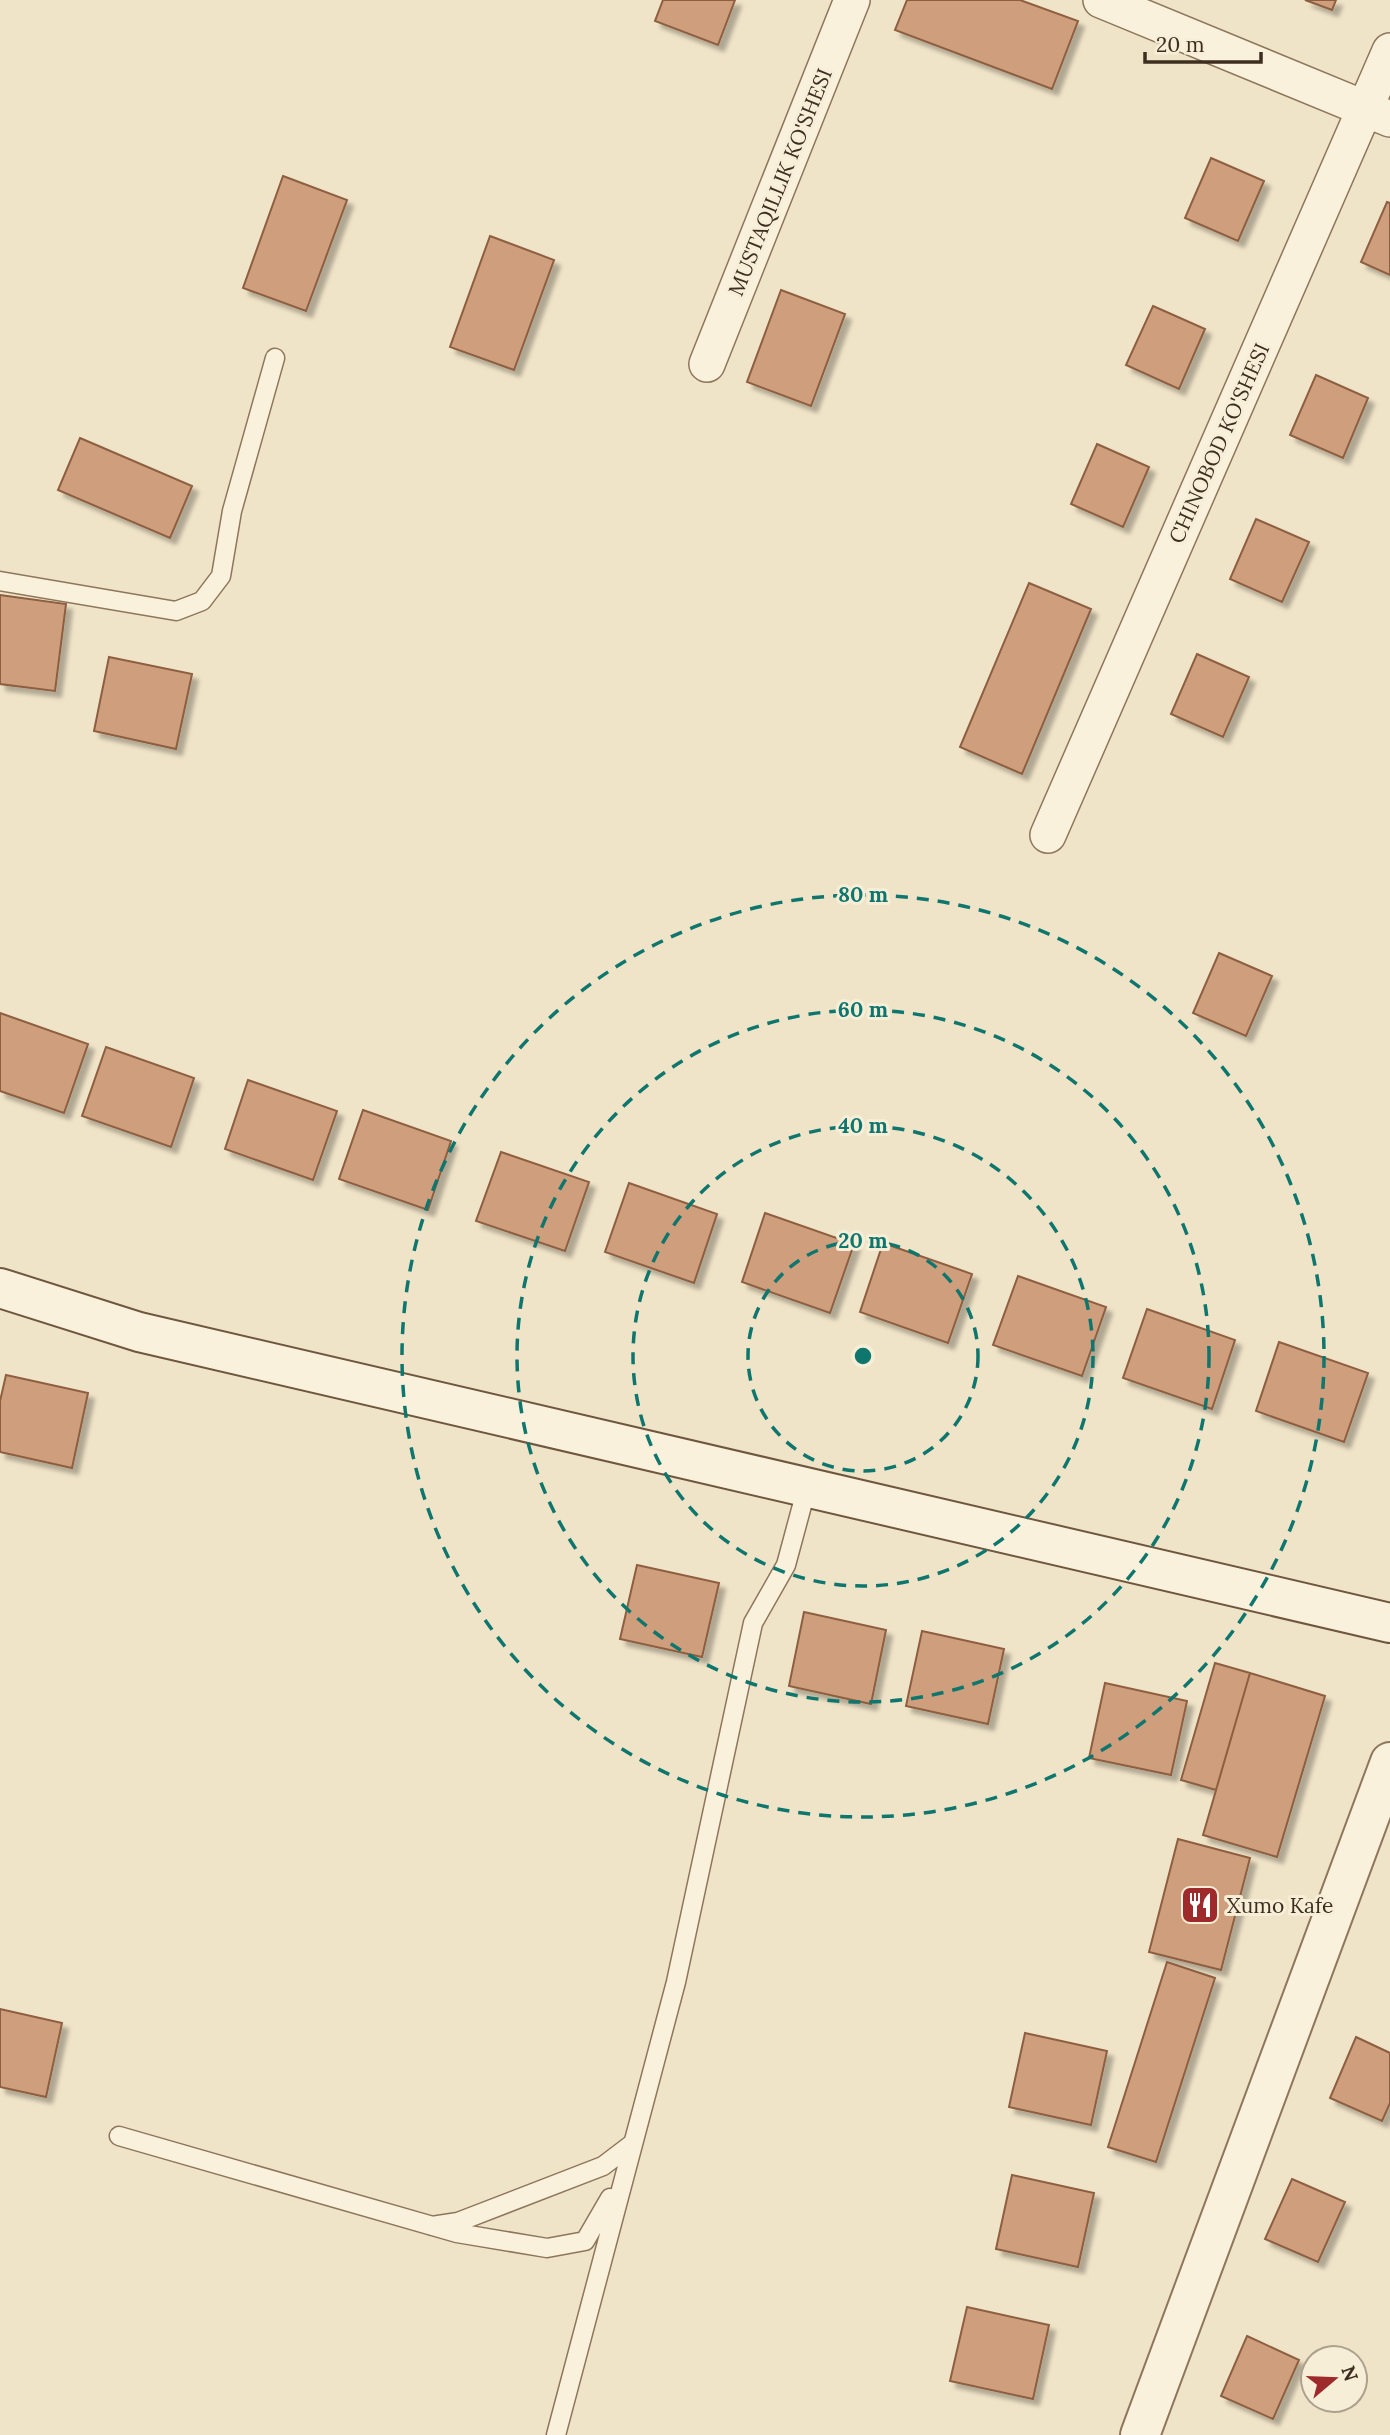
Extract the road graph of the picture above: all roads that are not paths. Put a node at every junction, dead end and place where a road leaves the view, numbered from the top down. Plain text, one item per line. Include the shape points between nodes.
1 (852, 0) edge
2 (1101, 0) edge
3 (1390, 51) edge
4 (1378, 115) edge
5 (275, 358) dead end
6 (707, 364) dead end
7 (0, 580) edge
8 (1048, 835) dead end
9 (0, 1288) edge
10 (807, 1487) junction
11 (1390, 1623) edge
12 (1390, 1762) edge
13 (119, 2136) dead end
14 (632, 2144) junction
15 (432, 2226) junction
16 (556, 2435) edge
17 (1140, 2435) edge

1 - 6 street, MUSTAQILLIK KO'SHESI
2 - 4 street
3 - 4 street, CHINOBOD KO'SHESI
4 - 8 street, CHINOBOD KO'SHESI
5 - 7 lane via 232,512 221,576 202,601 176,611
9 - 10 main road via 139,1332
10 - 11 main road
10 - 14 lane via 786,1565 753,1623 676,1982
12 - 17 main road
13 - 15 lane
14 - 15 lane via 603,2166 458,2222
14 - 15 lane via 612,2196 585,2241 547,2248
14 - 16 lane

